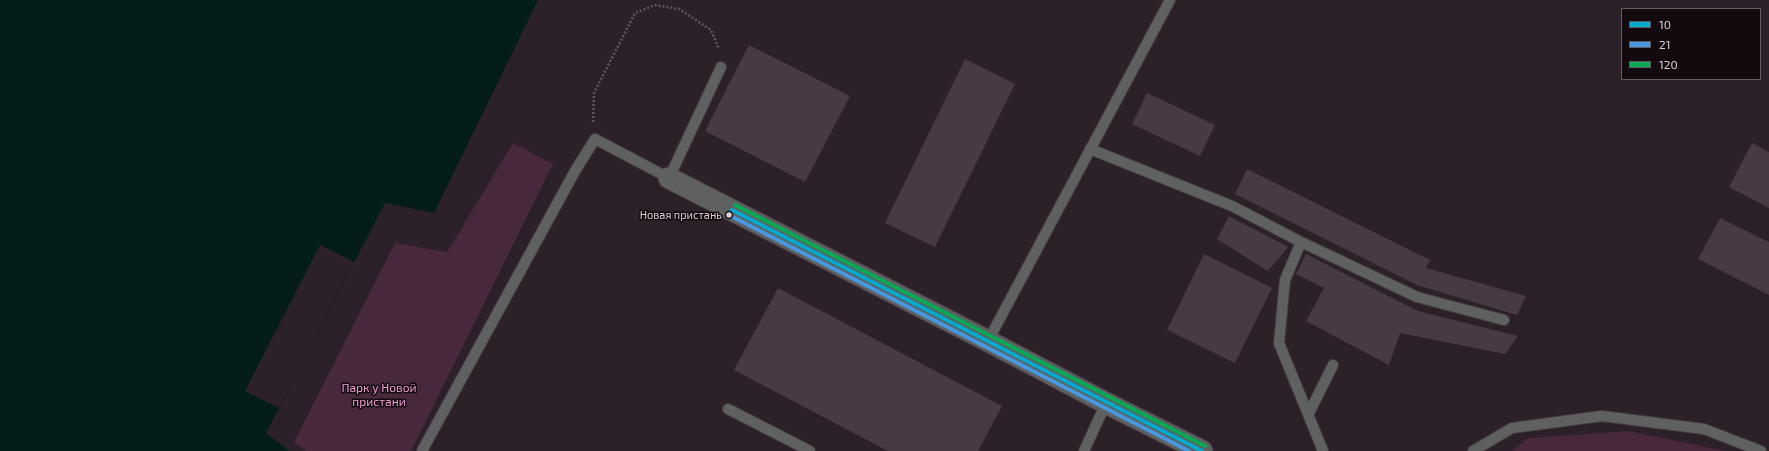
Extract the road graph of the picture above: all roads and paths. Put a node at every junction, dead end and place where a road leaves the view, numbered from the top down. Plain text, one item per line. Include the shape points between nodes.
1 (1170, 0) edge
2 (721, 67) joint
3 (595, 139) junction
4 (1090, 149) junction
5 (669, 178) junction
6 (1301, 242) junction
7 (1504, 320) dead end
8 (988, 341) junction
9 (1333, 365) dead end
10 (1106, 403) junction
11 (728, 409) dead end
12 (1309, 413) junction
13 (422, 451) edge
14 (810, 451) edge
15 (1084, 451) edge
16 (1202, 451) edge
17 (1323, 451) edge
18 (1473, 451) edge
19 (1761, 451) edge

1 - 4 lane
2 - 3 path via 719,45 711,30 679,9 655,5 635,13 594,93
2 - 5 lane
3 - 5 lane
3 - 13 lane
4 - 6 lane via 1232,206
4 - 8 lane
5 - 8 street
6 - 7 lane via 1417,297
6 - 12 lane via 1285,280 1279,343
8 - 10 street
9 - 12 lane
10 - 15 lane
10 - 16 street
11 - 14 lane
12 - 17 lane
18 - 19 lane via 1512,428 1602,416 1704,429

